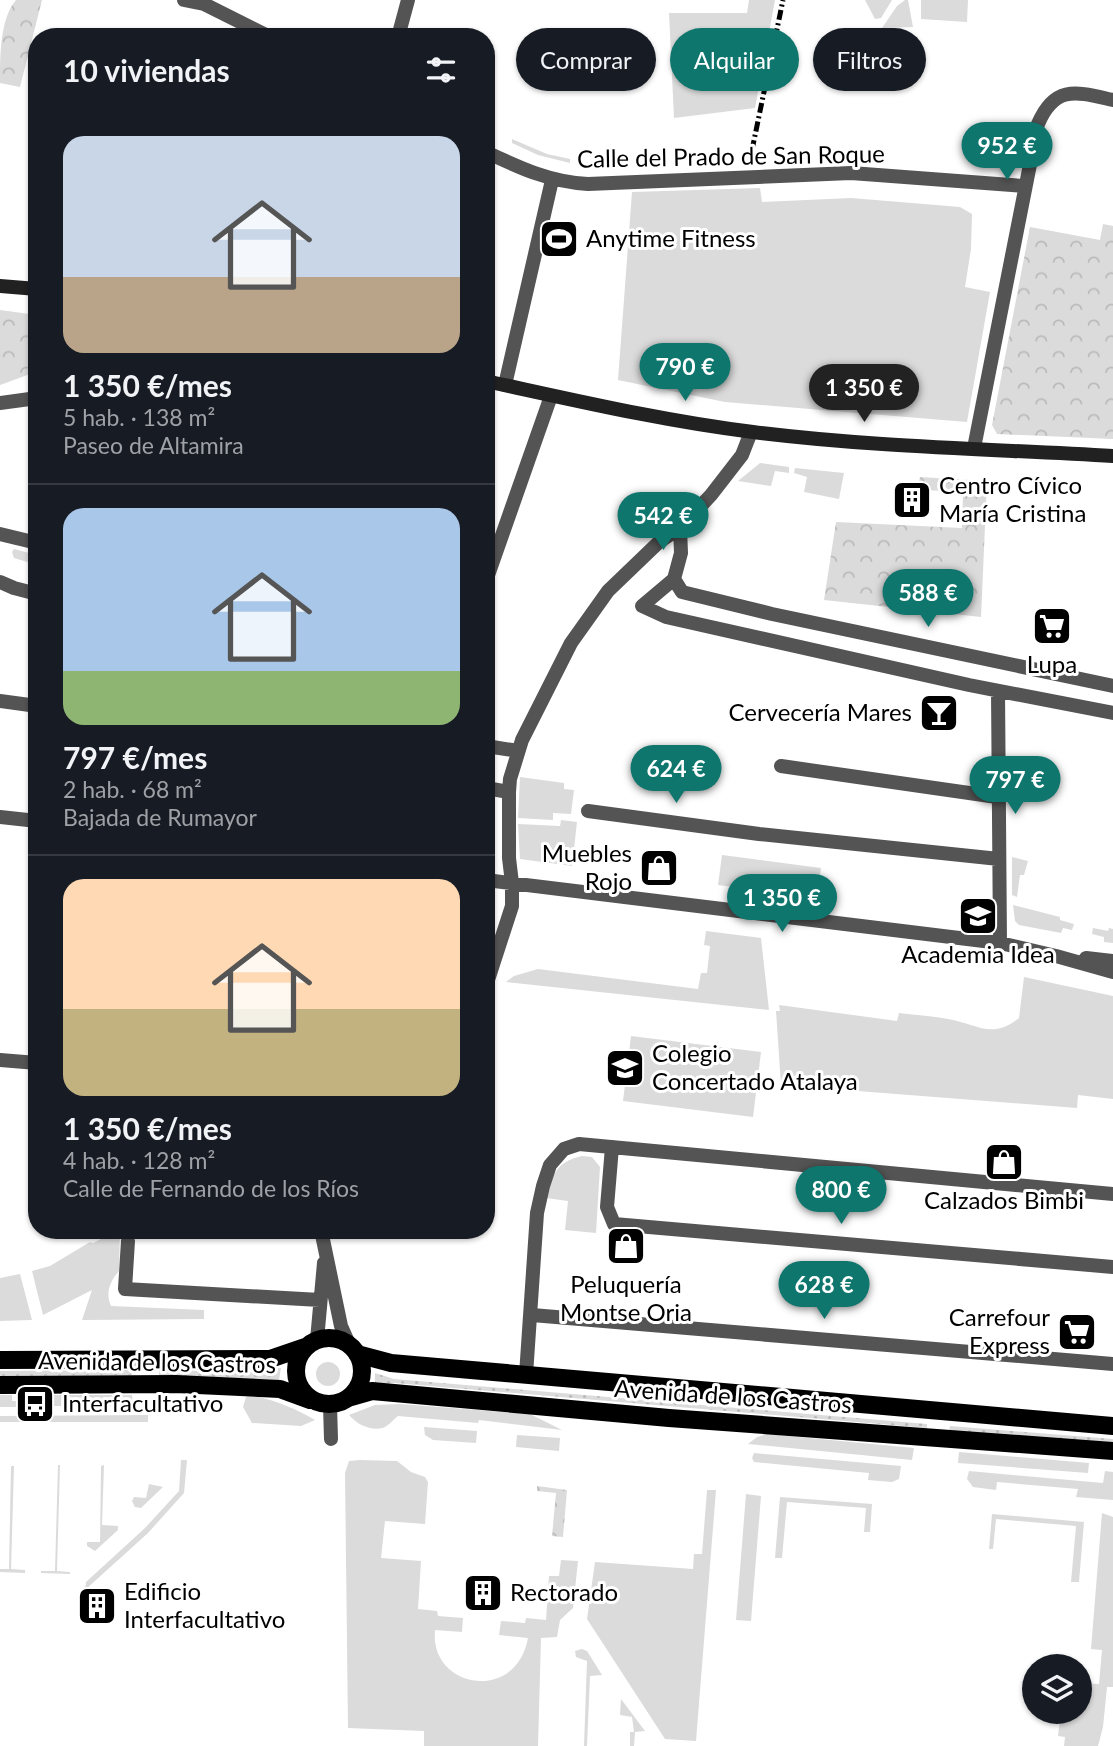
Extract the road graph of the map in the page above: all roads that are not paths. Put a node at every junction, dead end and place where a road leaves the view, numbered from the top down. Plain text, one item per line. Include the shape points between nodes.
1 (184, 0) edge
2 (408, 0) edge
3 (252, 28) edge
4 (400, 28) edge
5 (1113, 100) edge
6 (495, 156) edge
7 (552, 180) junction
8 (1024, 186) junction
9 (0, 286) edge
10 (28, 288) edge
11 (495, 383) edge
12 (505, 385) junction
13 (551, 396) junction
14 (28, 399) edge
15 (0, 403) edge
16 (751, 432) junction
17 (974, 448) junction
18 (1113, 456) edge
19 (680, 528) junction
20 (0, 534) edge
21 (28, 541) edge
22 (495, 555) edge
23 (674, 579) junction
24 (0, 582) edge
25 (28, 592) edge
26 (1113, 685) edge
27 (998, 691) junction
28 (0, 701) edge
29 (28, 705) edge
30 (1113, 713) edge
31 (495, 747) edge
32 (518, 751) junction
33 (781, 766) dead end
34 (495, 790) edge
35 (509, 792) junction
36 (997, 797) junction
37 (588, 811) dead end
38 (0, 817) edge
39 (28, 820) edge
40 (999, 859) junction
41 (495, 881) edge
42 (512, 883) junction
43 (1000, 943) junction
44 (1056, 956) junction
45 (495, 958) edge
46 (1113, 961) edge
47 (1113, 972) edge
48 (0, 1060) edge
49 (28, 1062) edge
50 (612, 1147) junction
51 (1113, 1194) edge
52 (323, 1239) edge
53 (128, 1241) dead end
54 (325, 1251) junction
55 (1113, 1267) edge
56 (320, 1300) junction
57 (532, 1315) junction
58 (311, 1344) junction
59 (353, 1349) junction
60 (0, 1360) edge
61 (1113, 1364) edge
62 (526, 1375) junction
63 (0, 1385) edge
64 (351, 1397) junction
65 (310, 1399) junction
66 (330, 1405) junction
67 (1113, 1426) edge
68 (331, 1439) dead end
69 (1113, 1451) edge

1 - 3 street via 204,4
2 - 4 street
5 - 8 street via 1076,92 1053,100 1038,124
6 - 7 street, Calle del Prado de San Roque
7 - 8 street, Calle del Prado de San Roque via 588,184 851,173
7 - 12 street
8 - 17 street
9 - 10 main road
11 - 12 main road
12 - 13 main road
13 - 16 main road
13 - 22 street
14 - 15 street
16 - 17 main road
16 - 19 street via 725,479
17 - 18 main road
19 - 23 street via 681,552
19 - 32 street via 608,591 571,643
20 - 21 street
23 - 26 street via 682,592 772,614
23 - 27 street via 642,606 666,617
24 - 25 street
27 - 30 street
27 - 36 street
28 - 29 street
31 - 32 street
32 - 35 street
33 - 36 street
34 - 35 street
35 - 42 street
36 - 40 street
37 - 40 street
38 - 39 street
40 - 43 street
41 - 42 street
42 - 43 street
42 - 45 street via 512,906
43 - 44 street
44 - 46 street
44 - 47 street
48 - 49 street
50 - 51 street
50 - 55 street via 607,1207 614,1224
50 - 57 street via 579,1144 564,1149 550,1165 537,1213
52 - 54 street
53 - 56 street via 125,1289
54 - 56 street
54 - 59 street via 341,1326
56 - 58 street
57 - 61 street
57 - 62 street
58 - 59 main road via 333,1338
58 - 60 main road, Avenida de los Castros via 270,1359
58 - 65 main road via 297,1360 295,1374
59 - 62 main road, Avenida de los Castros via 391,1363
59 - 64 main road via 362,1365 362,1377
62 - 67 main road, Avenida de los Castros
63 - 65 main road, Avenida de los Castros via 176,1384 280,1389
64 - 66 main road
64 - 69 main road, Avenida de los Castros via 372,1391
65 - 66 main road
66 - 68 street

